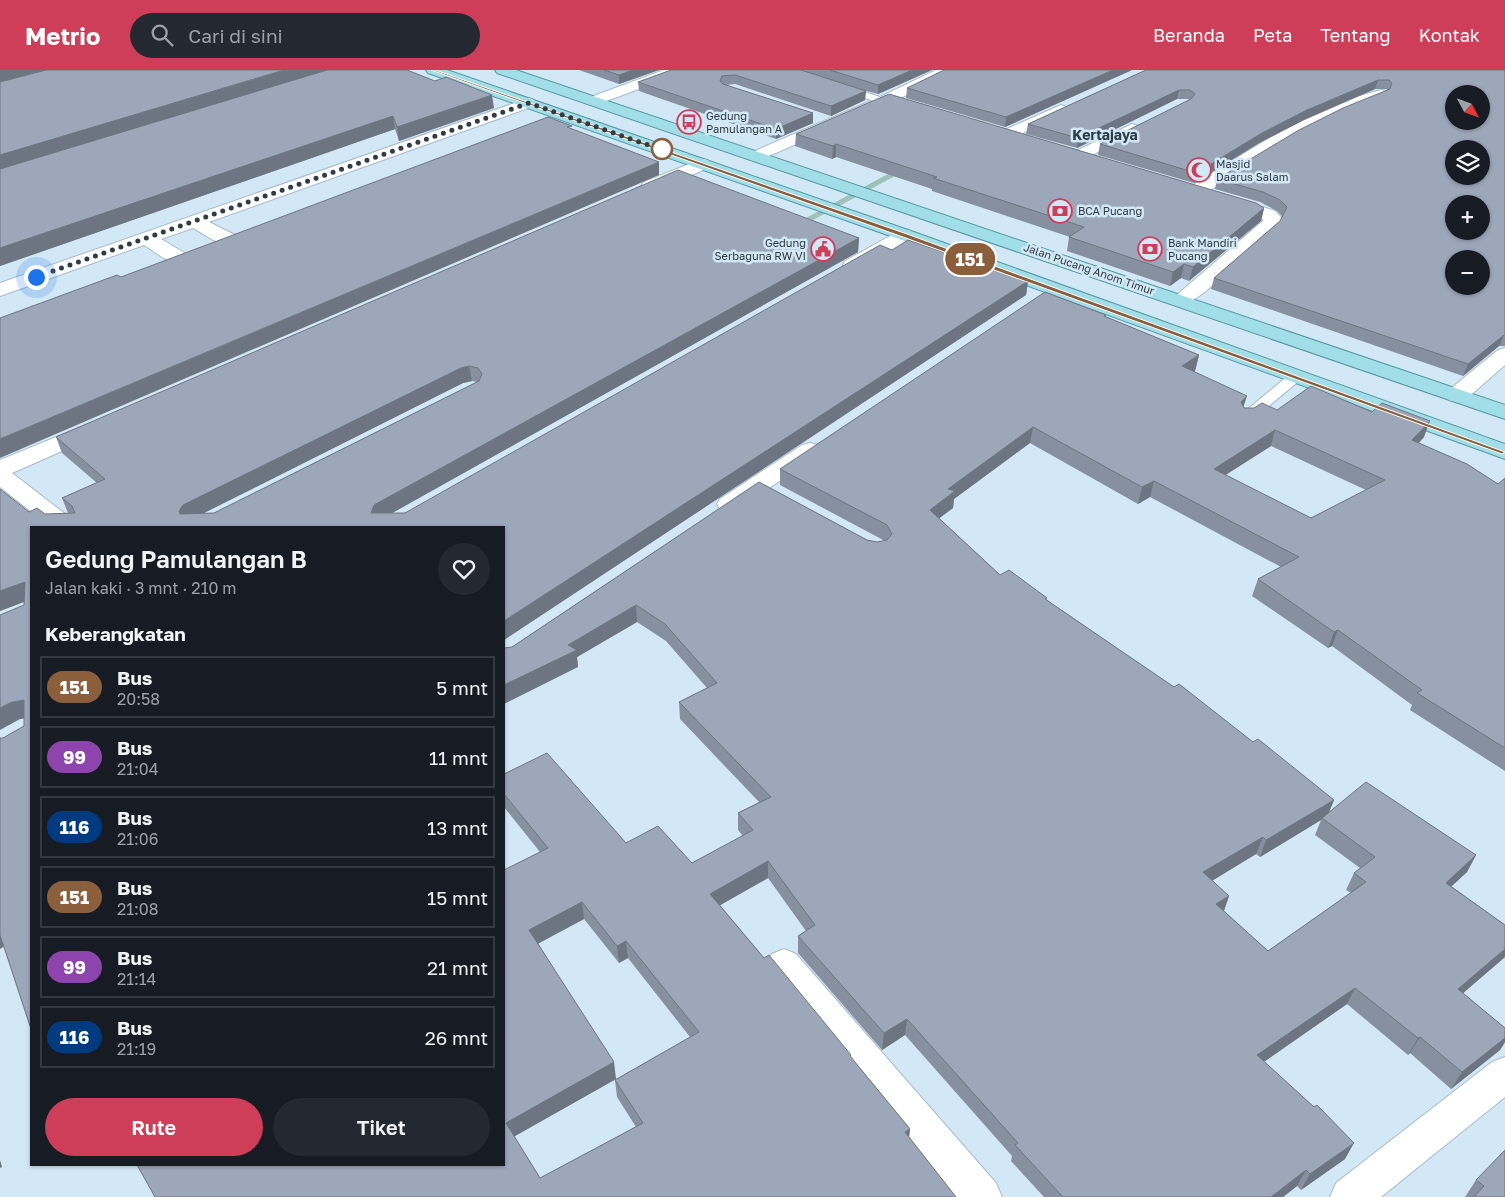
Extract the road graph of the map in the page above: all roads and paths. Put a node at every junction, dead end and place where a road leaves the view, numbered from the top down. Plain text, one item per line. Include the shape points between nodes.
1 (433, 70) edge
2 (502, 70) edge
3 (678, 70) edge
4 (947, 70) edge
5 (838, 87) edge
6 (1381, 94) edge
7 (593, 100) junction
8 (885, 100) junction
9 (529, 103) junction
10 (904, 104) edge
11 (1073, 104) edge
12 (567, 116) junction
13 (814, 117) dead end
14 (1148, 121) edge
15 (832, 123) junction
16 (539, 126) edge
17 (1033, 143) edge
18 (1060, 151) edge
19 (756, 156) junction
20 (1078, 156) junction
21 (1096, 162) edge
22 (702, 164) junction
23 (1179, 186) edge
24 (1197, 191) junction
25 (629, 195) edge
26 (194, 221) junction
27 (250, 234) edge
28 (905, 235) junction
29 (145, 238) junction
30 (232, 241) junction
31 (195, 254) junction
32 (163, 266) edge
33 (838, 273) edge
34 (1052, 289) junction
35 (0, 290) edge
36 (1181, 300) junction
37 (1032, 302) edge
38 (1505, 354) edge
39 (1295, 377) junction
40 (1457, 396) junction
41 (1505, 412) edge
42 (1246, 419) edge
43 (109, 422) edge
44 (824, 441) edge
45 (1505, 452) edge
46 (0, 469) edge
47 (0, 475) edge
48 (758, 485) junction
49 (783, 499) edge
50 (709, 518) edge
51 (65, 526) edge
52 (784, 964) dead end
53 (1505, 1074) edge
54 (982, 1197) edge
55 (1350, 1197) edge

1 - 9 main road
2 - 7 main road, Jalan Pucang Anom Timur
3 - 7 street
4 - 8 street
5 - 8 lane
6 - 24 street via 1286,134
7 - 19 main road, Jalan Pucang Anom Timur
8 - 10 street
8 - 15 street
9 - 12 main road
9 - 26 street
11 - 17 street via 1000,133
12 - 16 street
12 - 22 main road
13 - 15 street
14 - 20 street
15 - 19 street
18 - 20 street
19 - 36 main road, Jalan Pucang Anom Timur
20 - 21 street
22 - 25 street
22 - 28 main road
23 - 24 street
24 - 36 street via 1270,214 1273,222
26 - 29 street
26 - 30 street
27 - 30 street
28 - 33 street
28 - 34 main road
29 - 31 street
29 - 35 street
30 - 31 street
31 - 32 street
34 - 37 street
34 - 39 main road
36 - 40 main road, Jalan Pucang Anom Timur
38 - 40 street
39 - 42 lane
39 - 45 main road
40 - 41 main road, Jalan Pucang Anom Timur
43 - 46 street
44 - 48 street
47 - 51 street
48 - 49 street
48 - 50 street
52 - 54 street
53 - 55 street

